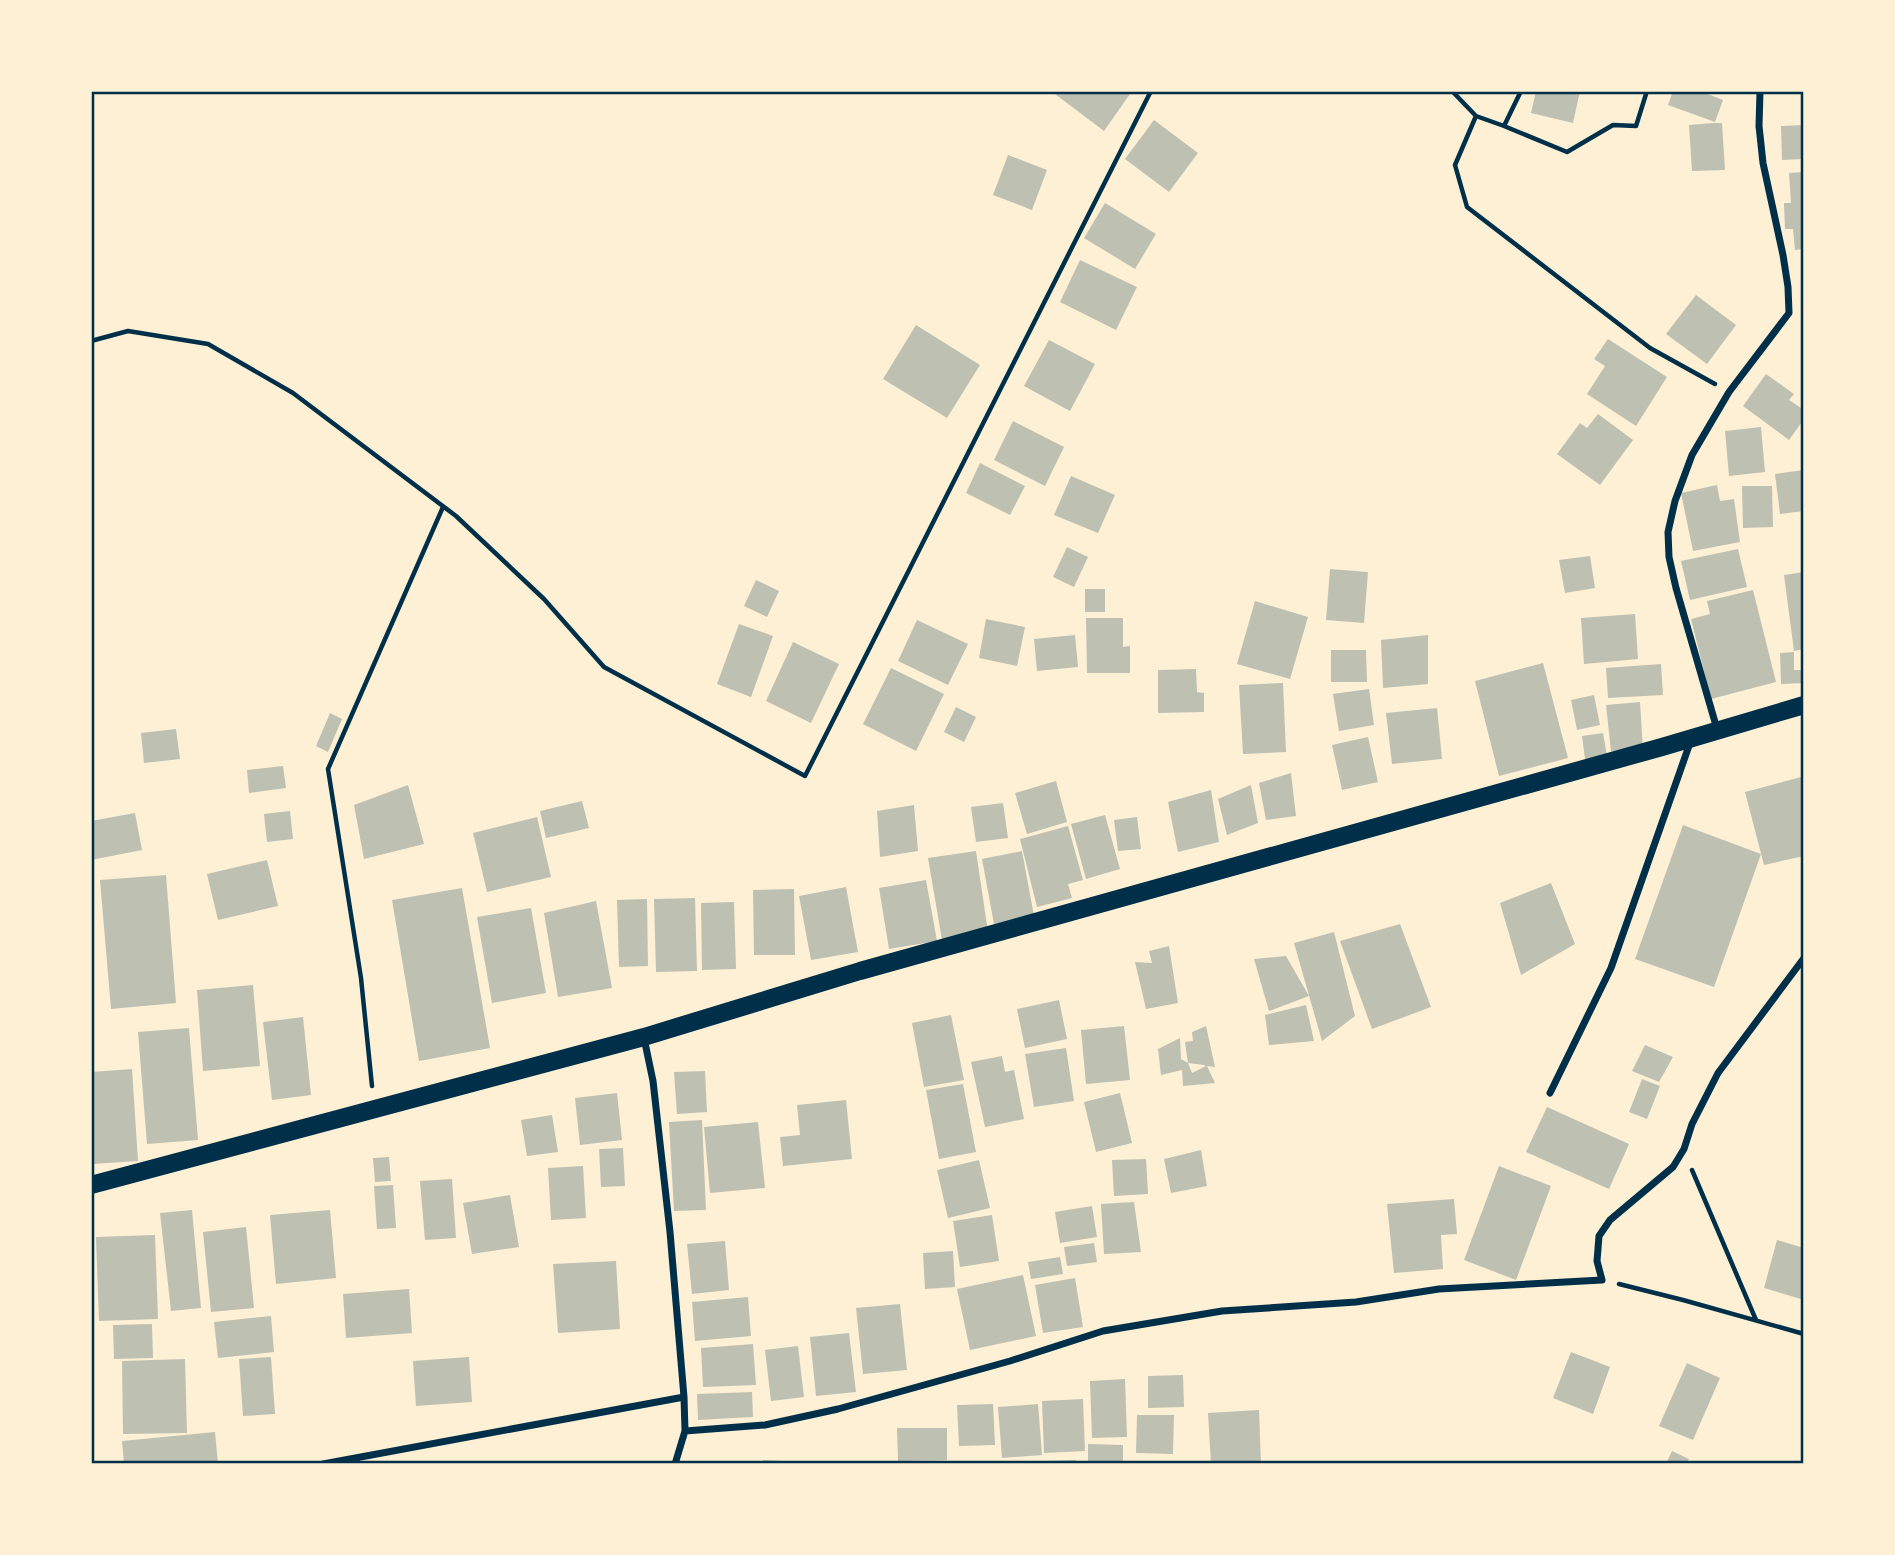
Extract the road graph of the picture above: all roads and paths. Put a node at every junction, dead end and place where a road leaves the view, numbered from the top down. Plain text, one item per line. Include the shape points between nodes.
1 (1150, 91) edge
2 (1452, 91) edge
3 (1521, 91) edge
4 (1647, 91) edge
5 (1759, 91) edge
6 (1475, 116) junction
7 (1504, 126) junction
8 (91, 341) edge
9 (1729, 392) junction
10 (443, 507) junction
11 (1804, 705) edge
12 (1717, 730) junction
13 (1692, 738) junction
14 (1804, 958) edge
15 (644, 1037) junction
16 (1550, 1093) dead end
17 (374, 1108) junction
18 (1684, 1149) junction
19 (91, 1185) edge
20 (1602, 1280) junction
21 (1756, 1320) junction
22 (1804, 1334) edge
23 (684, 1397) junction
24 (685, 1431) junction
25 (323, 1464) edge
26 (675, 1464) edge

1 - 10 path via 805,776 604,667 544,599
2 - 6 path
3 - 7 path
4 - 7 path via 1636,126 1613,125 1567,152
5 - 9 street via 1763,163 1783,255 1789,313
6 - 7 path
6 - 9 path via 1455,165 1467,207 1650,348
8 - 10 path via 128,331 208,344 293,393
9 - 12 street via 1692,455 1668,531 1676,588
10 - 17 path via 328,769 361,978
11 - 12 main road
12 - 13 main road
13 - 15 main road via 860,971
13 - 16 street via 1611,968
14 - 18 street via 1718,1073
15 - 17 main road
15 - 23 street via 653,1081
17 - 19 main road
18 - 20 street via 1673,1167 1610,1220 1599,1236 1597,1261
18 - 21 path
20 - 21 path
20 - 24 street via 1439,1289 1356,1302 1222,1311 1103,1331 838,1409 765,1425
21 - 22 path
23 - 24 street
23 - 25 street
24 - 26 street

